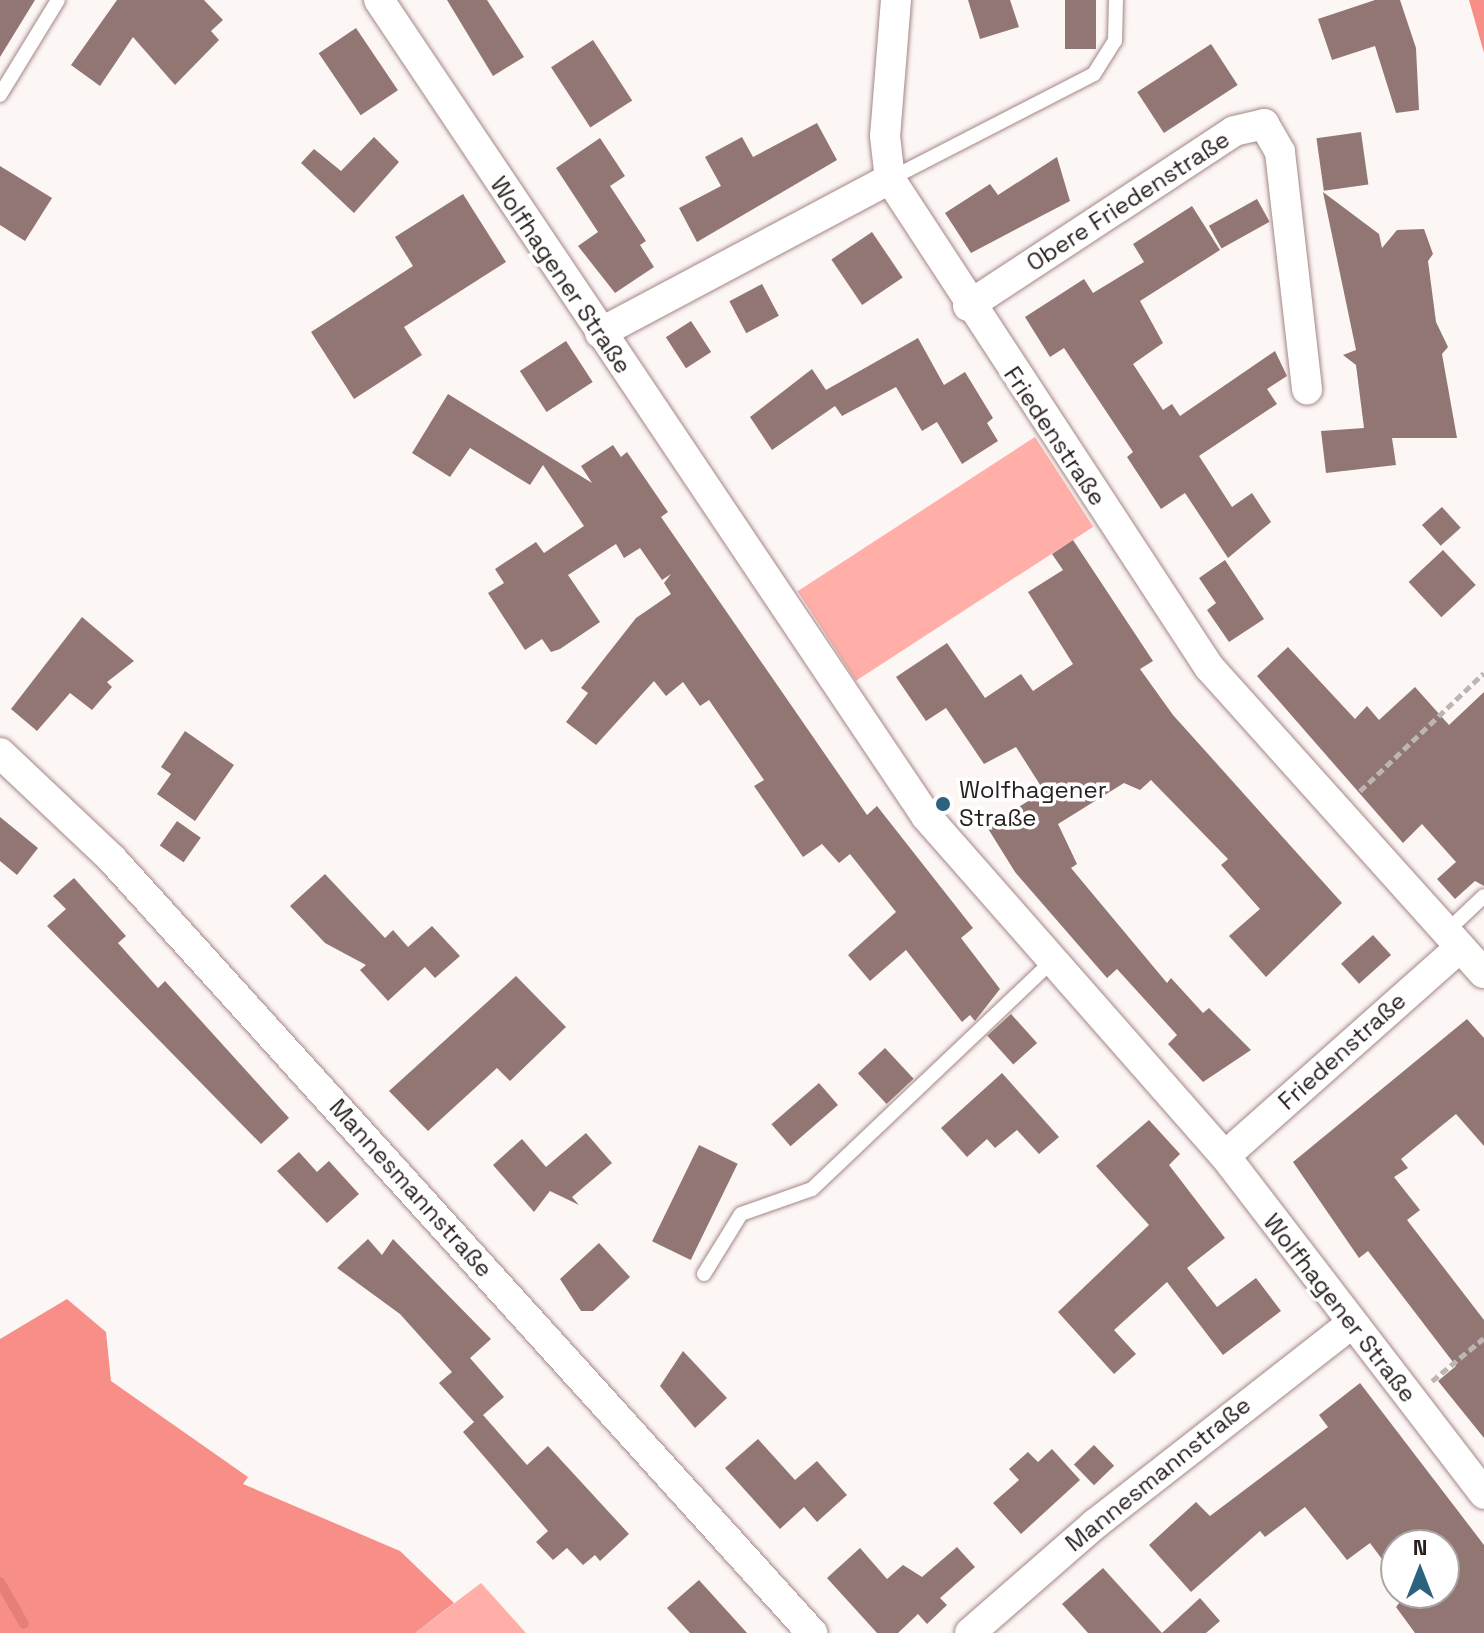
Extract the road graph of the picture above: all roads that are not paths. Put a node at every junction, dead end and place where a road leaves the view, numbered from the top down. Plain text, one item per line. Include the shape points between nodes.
1 (58, 0) edge
2 (379, 0) edge
3 (896, 0) edge
4 (1116, 0) edge
5 (0, 95) edge
6 (890, 179) junction
7 (968, 306) junction
8 (600, 333) junction
9 (1307, 389) dead end
10 (0, 753) edge
11 (1484, 896) edge
12 (1453, 940) junction
13 (1051, 962) junction
14 (1484, 973) edge
15 (1225, 1156) junction
16 (704, 1274) dead end
17 (1352, 1323) junction
18 (1484, 1494) edge
19 (812, 1633) edge
20 (970, 1633) edge

1 - 5 lane
2 - 8 street, Wolfhagener Straße
3 - 6 street via 885,136
4 - 6 lane via 1115,41 1094,74
6 - 7 street, Friedenstraße
6 - 8 street
7 - 9 street, Obere Friedenstraße via 1234,131 1264,124 1280,152
7 - 12 street, Friedenstraße via 1185,635 1336,814
8 - 13 street, Wolfhagener Straße via 926,816
10 - 19 street, Mannesmannstraße via 112,859
11 - 12 lane, Friedenstraße
12 - 14 street, Friedenstraße
12 - 15 street, Friedenstraße
13 - 15 street, Wolfhagener Straße
13 - 16 lane via 812,1189 741,1214
15 - 17 street, Wolfhagener Straße
17 - 18 street, Wolfhagener Straße
17 - 20 street, Mannesmannstraße via 1095,1524

